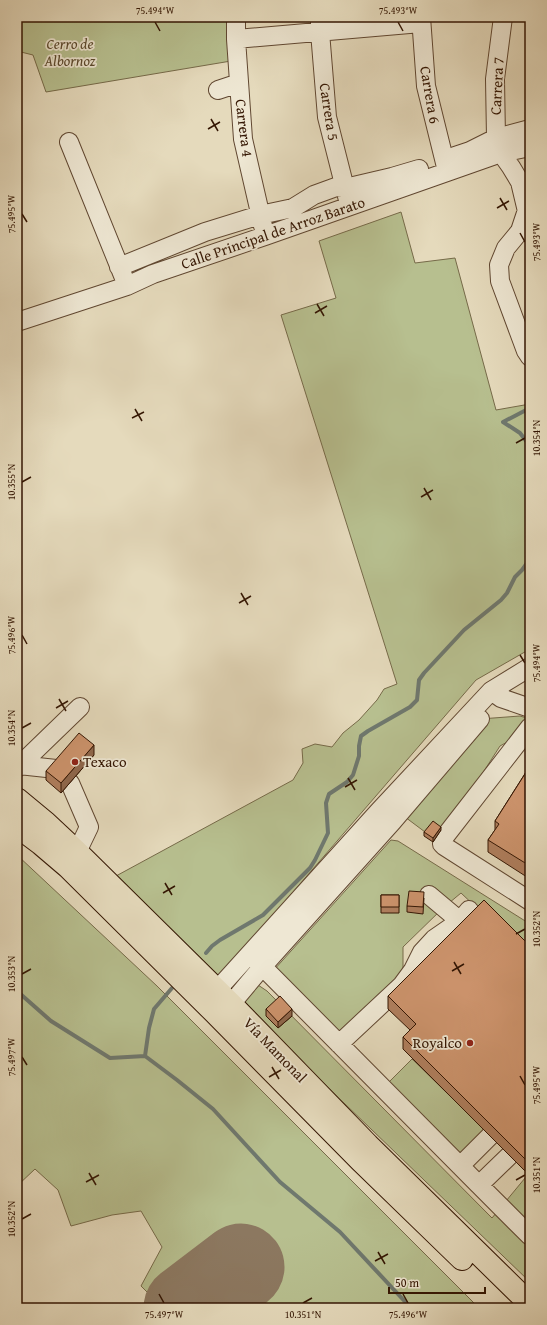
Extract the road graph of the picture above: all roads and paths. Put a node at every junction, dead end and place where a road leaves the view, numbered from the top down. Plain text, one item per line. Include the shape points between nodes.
1 (236, 17) edge
2 (503, 17) edge
3 (421, 20) edge
4 (320, 25) edge
5 (236, 38) junction
6 (239, 83) junction
7 (218, 90) dead end
8 (530, 129) edge
9 (70, 142) dead end
10 (498, 146) junction
11 (530, 147) edge
12 (446, 166) junction
13 (345, 188) junction
14 (349, 206) junction
15 (260, 215) junction
16 (528, 218) edge
17 (265, 236) junction
18 (119, 267) junction
19 (127, 286) junction
20 (17, 322) edge
21 (530, 357) edge
22 (530, 667) edge
23 (530, 681) edge
24 (496, 694) junction
25 (80, 707) dead end
26 (530, 708) edge
27 (530, 727) edge
28 (18, 767) edge
29 (56, 769) edge
30 (70, 783) edge
31 (17, 799) edge
32 (386, 816) junction
33 (17, 826) edge
34 (78, 852) junction
35 (429, 895) dead end
36 (530, 900) edge
37 (249, 953) junction
38 (262, 967) junction
39 (224, 997) junction
40 (339, 1044) junction
41 (490, 1136) edge
42 (509, 1156) edge
43 (460, 1166) junction
44 (479, 1185) junction
45 (530, 1236) edge
46 (530, 1304) edge
47 (513, 1308) edge

1 - 5 street, Carrera 4
2 - 10 street, Carrera 7 via 495,79
3 - 4 street
3 - 12 street, Carrera 6 via 426,86
4 - 5 street
4 - 13 street, Carrera 5 via 328,117
5 - 6 street, Carrera 4
6 - 7 street
6 - 15 street, Carrera 4 via 243,139
8 - 10 street
9 - 18 street
10 - 11 street, Calle Principal de Arroz Barato
10 - 12 street, Calle Principal de Arroz Barato
10 - 16 street via 520,182
12 - 13 street
12 - 14 street, Calle Principal de Arroz Barato
13 - 14 street, Carrera 5
13 - 15 street via 336,187 314,195 293,208
14 - 17 street, Calle Principal de Arroz Barato
15 - 17 street, Carrera 4
15 - 18 street via 205,232
16 - 21 street via 506,248 499,265 500,281
17 - 19 street, Calle Principal de Arroz Barato via 153,274
18 - 19 street
19 - 20 street, Calle Principal de Arroz Barato
22 - 24 street
23 - 24 street
24 - 26 street
24 - 32 street via 480,719
25 - 28 street
27 - 36 street via 443,839 442,844
28 - 29 street
30 - 34 street via 89,827
31 - 34 main road, Vía Mamonal
32 - 37 street
32 - 38 street
33 - 47 main road, Vía Mamonal via 68,867 361,1161
34 - 39 main road, Vía Mamonal
35 - 40 street via 464,916 434,939 422,952 402,985
37 - 38 street
37 - 39 street
38 - 39 street
38 - 40 street
39 - 46 main road, Vía Mamonal via 368,1145
40 - 43 street
41 - 43 street
42 - 44 street
43 - 44 street
44 - 45 street

